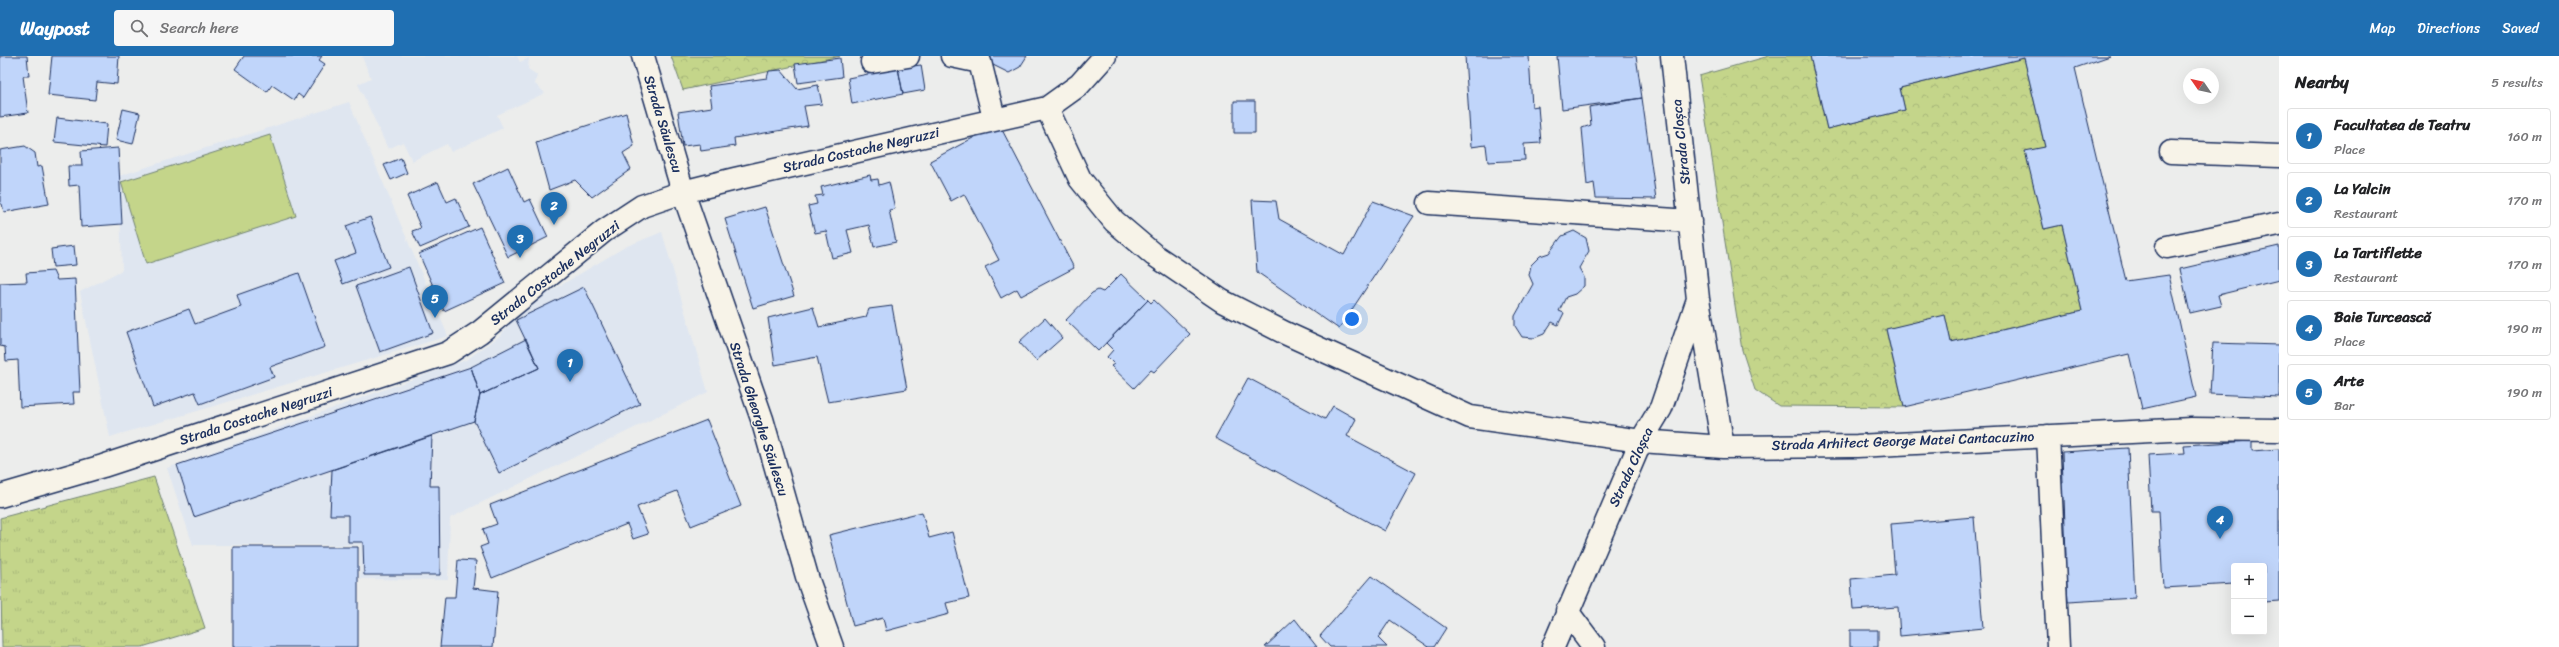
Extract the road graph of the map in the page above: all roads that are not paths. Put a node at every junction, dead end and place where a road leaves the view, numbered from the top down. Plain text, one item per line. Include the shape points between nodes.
1 (643, 56) edge
2 (908, 56) edge
3 (952, 56) edge
4 (1105, 56) edge
5 (1672, 56) edge
6 (872, 62) dead end
7 (1047, 108) junction
8 (994, 118) junction
9 (2171, 152) dead end
10 (2279, 156) edge
11 (683, 192) junction
12 (1429, 203) dead end
13 (1690, 221) junction
14 (2279, 224) edge
15 (2167, 248) dead end
16 (1698, 299) junction
17 (2279, 430) edge
18 (2048, 436) junction
19 (1641, 441) junction
20 (1723, 447) junction
21 (0, 496) edge
22 (1567, 611) junction
23 (832, 647) edge
24 (1552, 647) edge
25 (1594, 647) edge
26 (2058, 647) edge

1 - 11 street, Strada Săulescu
2 - 6 street
3 - 8 street via 980,62
4 - 7 street, Strada Costache Negruzzi via 1079,85
5 - 13 street, Strada Cloșca
7 - 8 street, Strada Costache Negruzzi
7 - 19 street, Strada Arhitect George Matei Cantacuzino via 1080,179 1114,221 1154,254 1222,300 1285,333 1470,417
8 - 11 street, Strada Costache Negruzzi
9 - 10 street
11 - 21 street, Strada Costache Negruzzi via 642,206 604,231 480,332 448,353 103,466
11 - 23 street, Strada Gheorghe Săulescu via 762,419 808,580
12 - 13 street
13 - 16 street, Strada Cloșca
14 - 15 street
16 - 19 street, Strada Cloșca via 1661,408
16 - 20 street, Strada Cloșca
17 - 18 street, Strada Arhitect George Matei Cantacuzino via 2191,429
18 - 20 street, Strada Arhitect George Matei Cantacuzino via 1858,446
18 - 26 street
19 - 20 street, Strada Arhitect George Matei Cantacuzino
19 - 22 street, Strada Cloșca
22 - 24 street, Strada Cloșca
22 - 25 street

